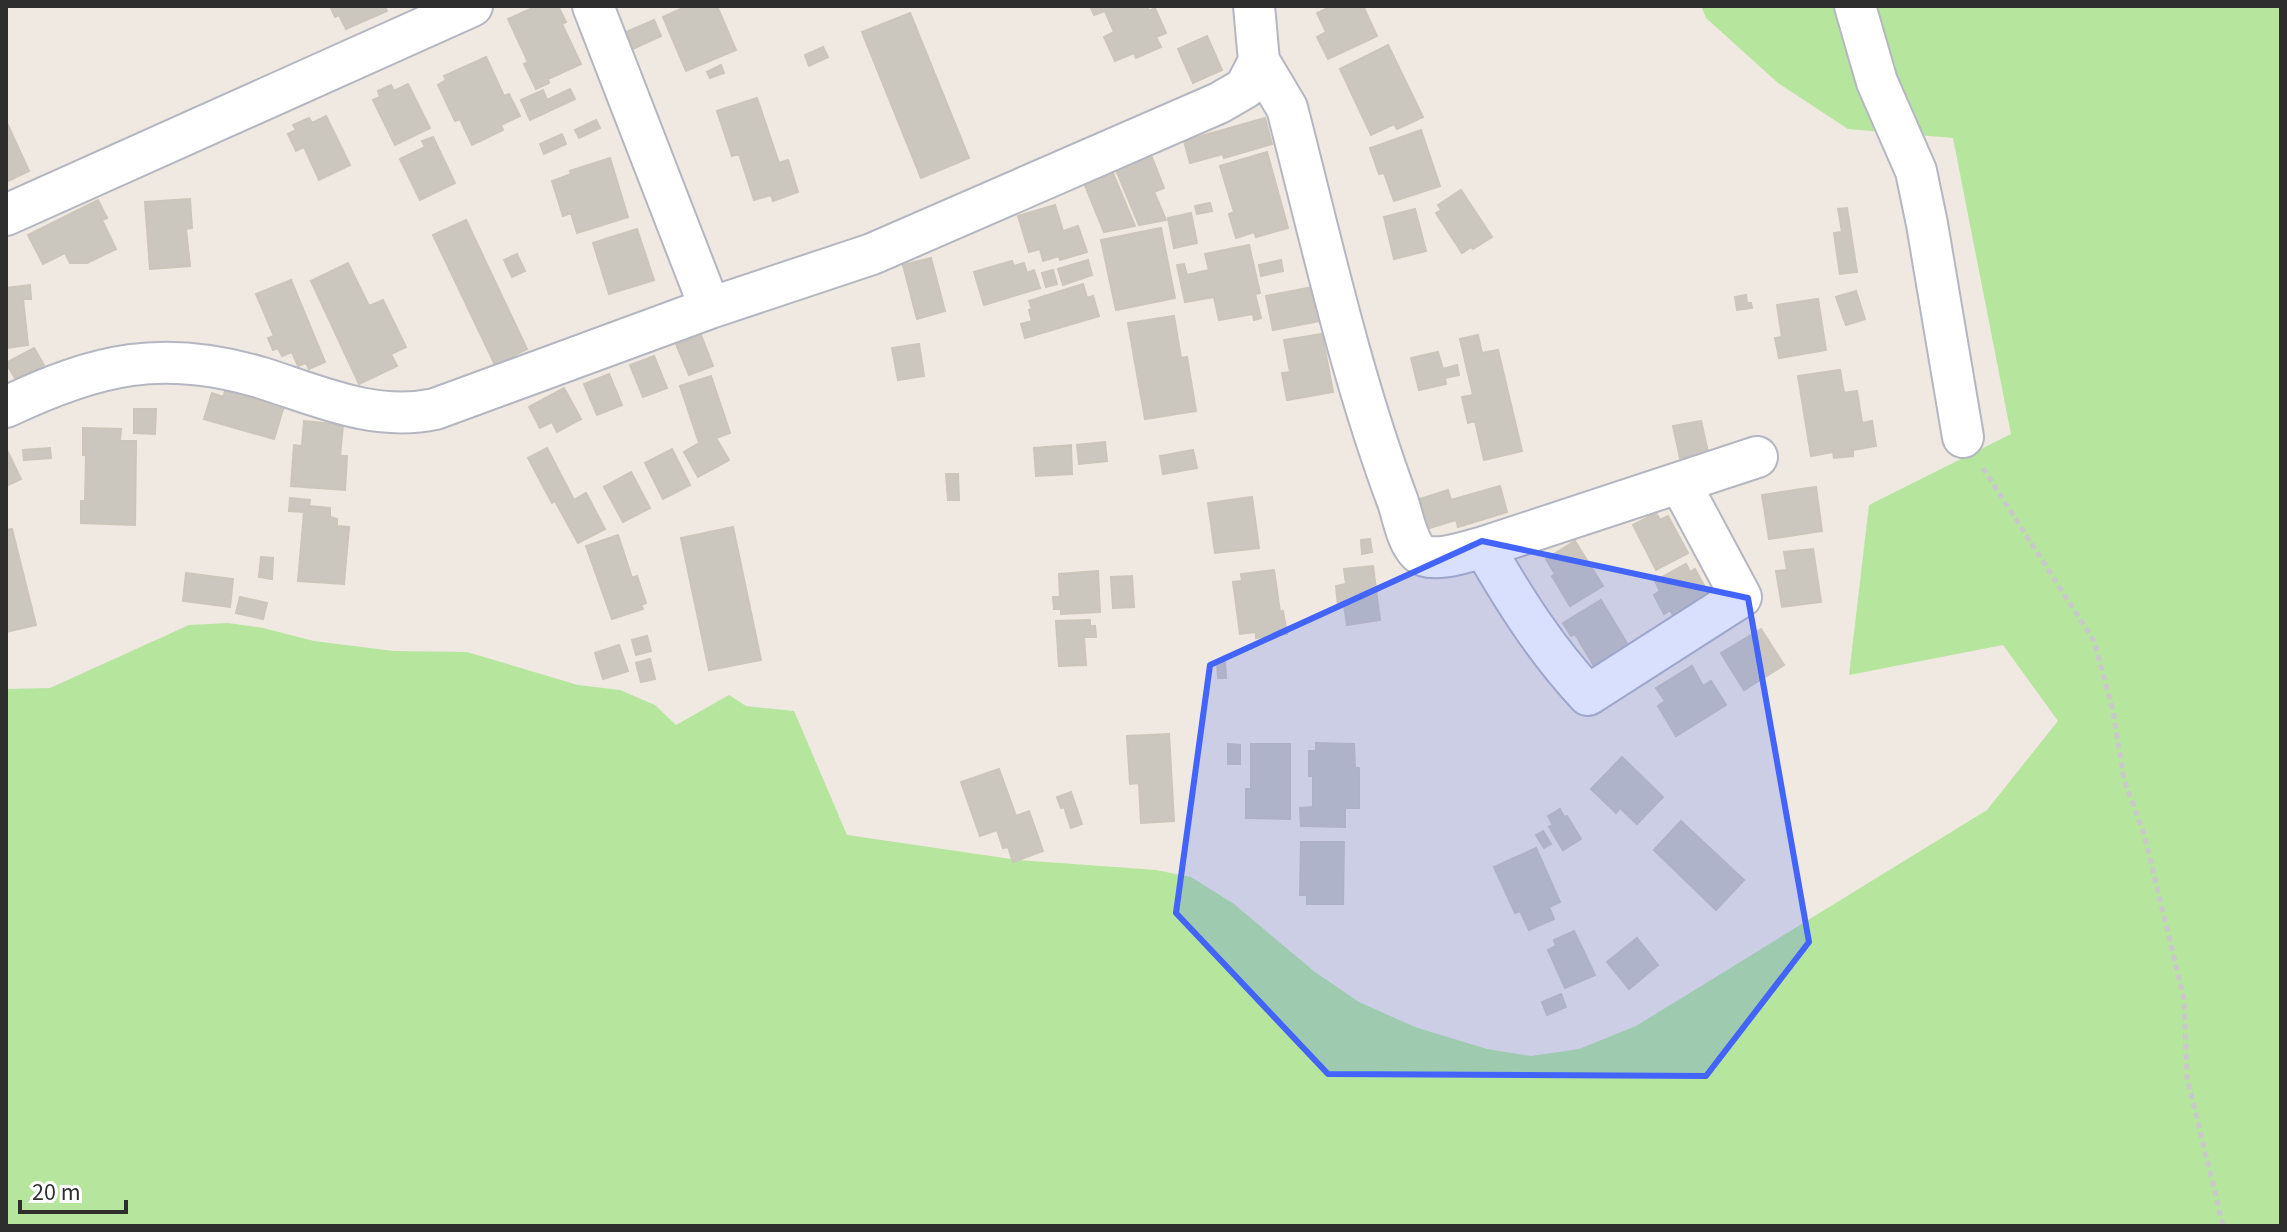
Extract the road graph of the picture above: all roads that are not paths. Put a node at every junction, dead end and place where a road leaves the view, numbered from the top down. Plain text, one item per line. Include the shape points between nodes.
1 (472, 6) edge
2 (593, 6) edge
3 (1254, 6) edge
4 (1855, 6) edge
5 (1259, 61) junction
6 (6, 215) edge
7 (710, 308) junction
8 (6, 407) edge
9 (1963, 437) road end
10 (1757, 457) dead end
11 (1680, 483) junction
12 (1484, 547) junction

1 - 6 street
2 - 7 street
3 - 5 street
4 - 9 street via 1877,82 1916,171
5 - 7 street via 1245,88 1219,103 872,254
5 - 12 street via 1287,108 1377,448 1412,540 1421,555 1429,557
7 - 8 street via 417,413 348,407 222,368 153,362 80,375
10 - 11 street
11 - 12 street
11 - 12 street via 1741,597 1588,695 1549,650

